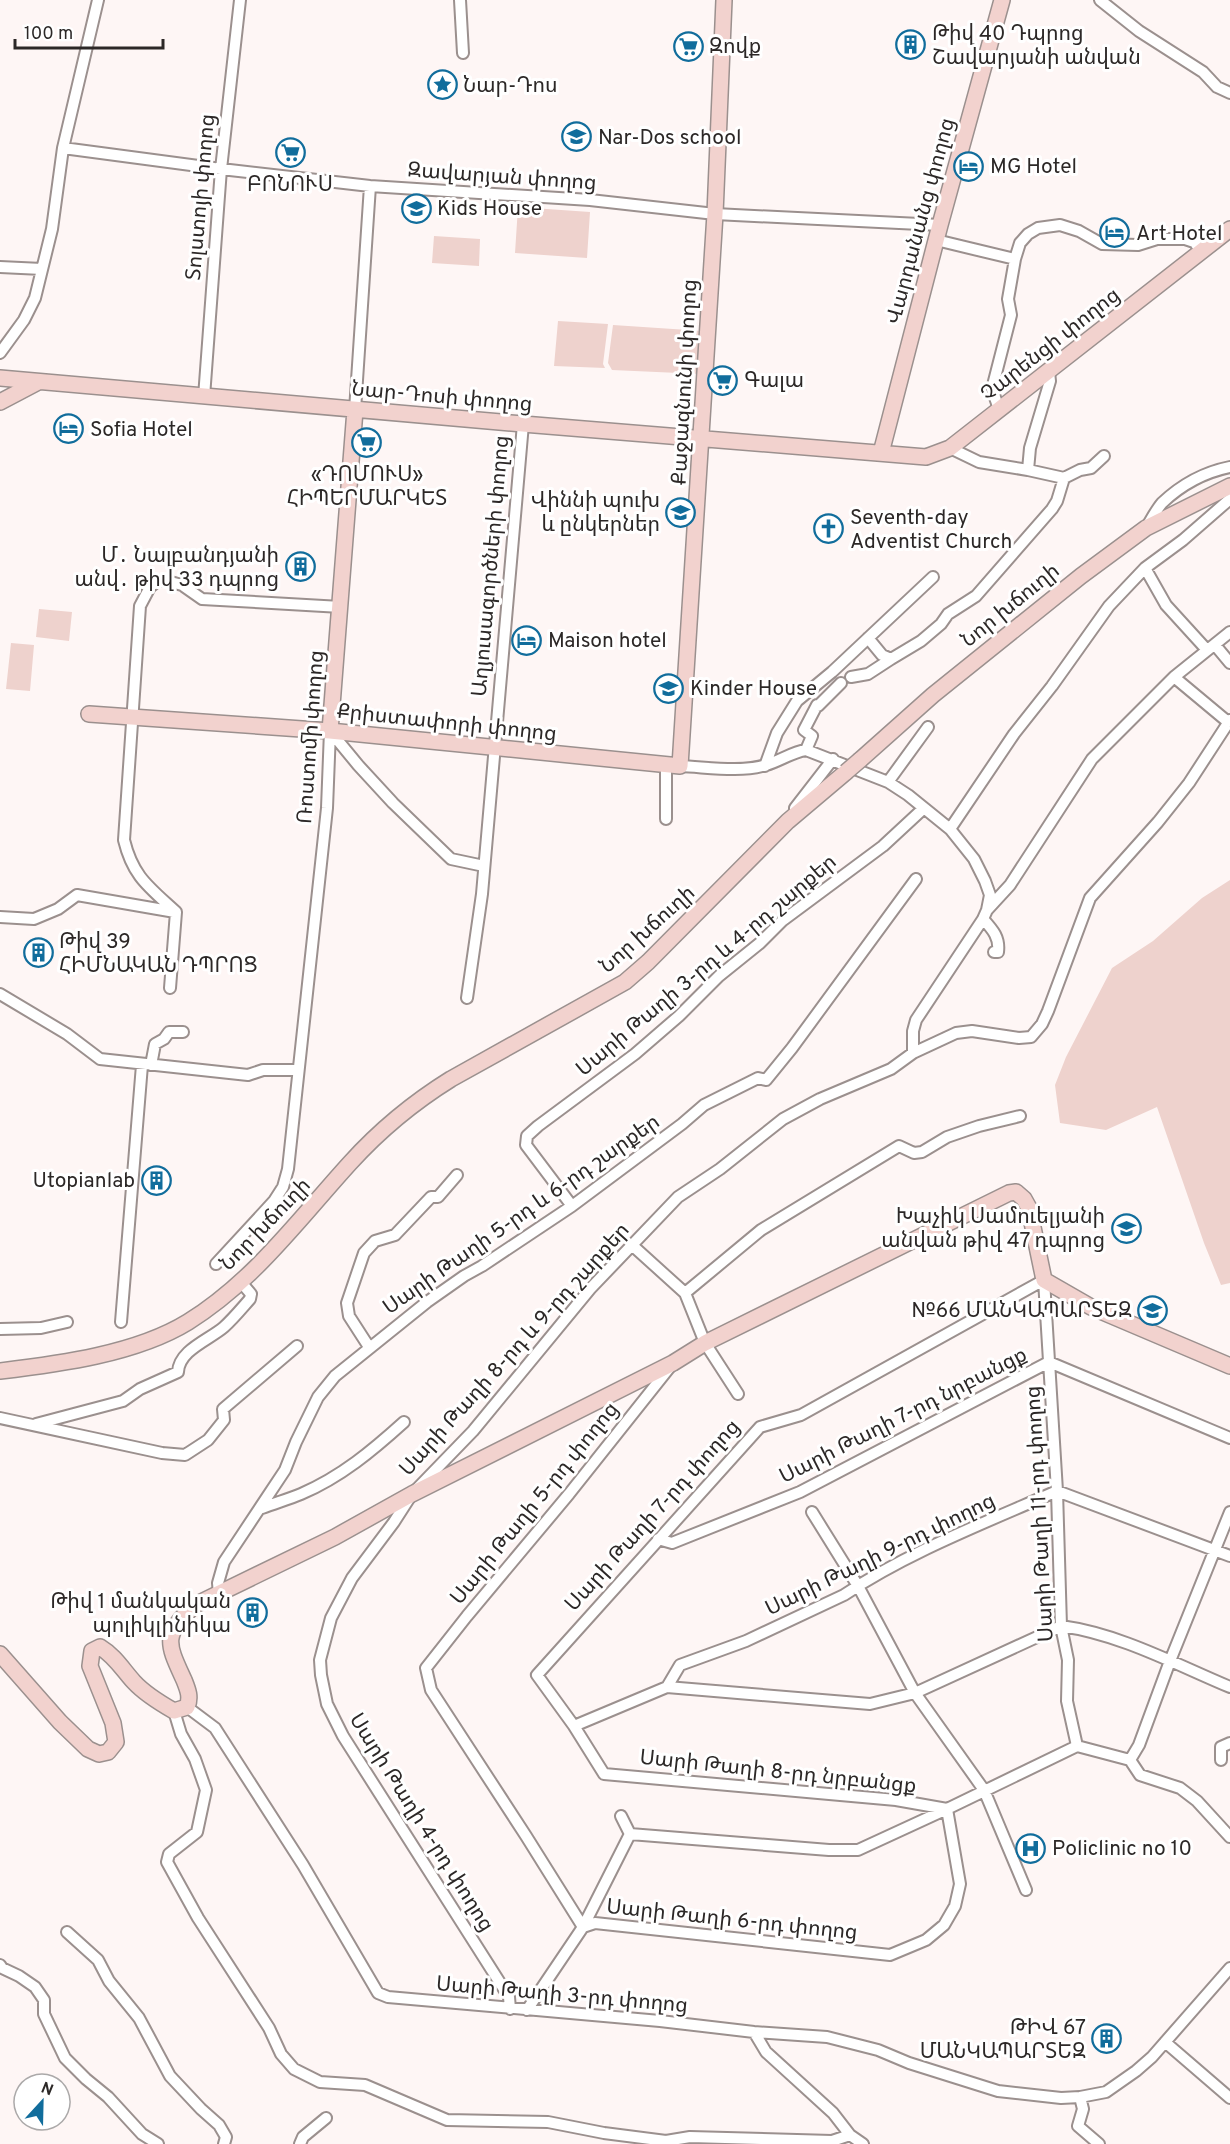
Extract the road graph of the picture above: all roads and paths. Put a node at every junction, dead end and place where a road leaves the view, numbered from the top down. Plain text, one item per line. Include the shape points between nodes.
1 (98, 0) edge
2 (240, 0) edge
3 (460, 0) edge
4 (724, 0) edge
5 (1002, 0) edge
6 (1100, 0) edge
7 (463, 53) dead end
8 (1230, 93) edge
9 (63, 148) junction
10 (221, 170) junction
11 (370, 186) junction
12 (715, 214) junction
13 (940, 225) junction
14 (1230, 229) edge
15 (936, 240) junction
16 (1202, 252) junction
17 (1015, 259) junction
18 (0, 267) edge
19 (42, 268) junction
20 (0, 353) edge
21 (1049, 372) junction
22 (0, 378) edge
23 (38, 382) junction
24 (204, 397) junction
25 (0, 402) edge
26 (999, 409) junction
27 (355, 410) junction
28 (523, 424) junction
29 (702, 438) junction
30 (950, 448) junction
31 (881, 453) junction
32 (1104, 456) dead end
33 (1230, 467) edge
34 (1028, 470) junction
35 (1064, 478) junction
36 (1230, 486) edge
37 (1230, 499) edge
38 (1146, 528) junction
39 (1145, 568) junction
40 (933, 577) dead end
41 (341, 607) junction
42 (1230, 632) edge
43 (868, 638) junction
44 (1211, 647) junction
45 (891, 659) junction
46 (1230, 663) edge
47 (1174, 677) junction
48 (89, 714) dead end
49 (131, 717) junction
50 (1229, 721) edge
51 (928, 727) dead end
52 (330, 731) junction
53 (494, 748) junction
54 (806, 750) junction
55 (833, 759) junction
56 (673, 765) junction
57 (765, 766) junction
58 (888, 782) junction
59 (924, 808) junction
60 (666, 819) dead end
61 (788, 821) junction
62 (950, 829) junction
63 (484, 866) junction
64 (916, 879) dead end
65 (176, 912) junction
66 (985, 915) junction
67 (0, 917) edge
68 (994, 952) dead end
69 (170, 988) dead end
70 (0, 994) edge
71 (467, 998) dead end
72 (183, 1032) dead end
73 (913, 1053) junction
74 (147, 1065) junction
75 (298, 1070) junction
76 (1020, 1116) dead end
77 (457, 1174) dead end
78 (572, 1206) junction
79 (633, 1246) junction
80 (216, 1264) dead end
81 (1044, 1280) junction
82 (240, 1281) junction
83 (685, 1293) junction
84 (67, 1322) dead end
85 (121, 1322) dead end
86 (0, 1329) edge
87 (705, 1343) junction
88 (297, 1346) dead end
89 (369, 1347) junction
90 (1050, 1362) junction
91 (673, 1363) junction
92 (1230, 1366) edge
93 (0, 1371) edge
94 (738, 1394) dead end
95 (0, 1418) edge
96 (404, 1422) dead end
97 (33, 1425) junction
98 (1230, 1438) edge
99 (1057, 1491) junction
100 (412, 1494) junction
101 (262, 1508) junction
102 (812, 1512) dead end
103 (1230, 1512) edge
104 (658, 1539) junction
105 (1215, 1550) junction
106 (1230, 1556) edge
107 (858, 1586) junction
108 (219, 1594) junction
109 (1061, 1626) junction
110 (0, 1654) edge
111 (1170, 1661) junction
112 (426, 1668) joint
113 (667, 1687) junction
114 (1230, 1687) edge
115 (915, 1693) junction
116 (181, 1709) junction
117 (574, 1726) junction
118 (1230, 1743) edge
119 (1077, 1746) junction
120 (1130, 1760) junction
121 (1221, 1760) dead end
122 (984, 1790) junction
123 (947, 1809) junction
124 (621, 1816) dead end
125 (630, 1834) junction
126 (1230, 1837) edge
127 (1026, 1890) dead end
128 (583, 1927) junction
129 (67, 1932) dead end
130 (0, 1965) edge
131 (1230, 1968) edge
132 (510, 2009) junction
133 (527, 2010) junction
134 (754, 2032) junction
135 (1165, 2042) junction
136 (1080, 2097) junction
137 (1230, 2098) edge
138 (326, 2118) dead end
139 (850, 2135) junction
140 (158, 2144) edge
141 (224, 2144) edge
142 (300, 2144) edge
143 (863, 2144) edge
144 (1099, 2144) edge

1 - 9 street
2 - 10 street, Տոլստոյի փողոց
3 - 7 street
4 - 12 street, Քաջազնունի փողոց
5 - 13 street, Վարդանանց փողոց
6 - 8 street
9 - 10 street, Զավարյան փողոց
9 - 19 street via 54,221
10 - 11 street, Զավարյան փողոց
10 - 24 street, Տոլստոյի փողոց
11 - 12 street, Զավարյան փողոց via 590,200
11 - 27 street, Ռոստոմի փողոց
12 - 13 street, Զավարյան փողոց
12 - 29 street, Քաջազնունի փողոց
13 - 15 street, Վարդանանց փողոց
14 - 16 street, Չարենցի փողոց
15 - 17 street
15 - 31 street, Վարդանանց փողոց
16 - 17 street via 1194,242 1185,239 1157,239 1138,245 1102,244 1069,227 1050,225 1028,234
16 - 21 street, Չարենցի փողոց
17 - 26 street via 1008,299 1011,315 992,389
18 - 19 street
19 - 20 street via 33,305
21 - 26 street, Չարենցի փողոց
21 - 34 street
22 - 23 street, Նար-Դոսի փողոց
23 - 24 street, Նար-Դոսի փողոց
23 - 25 street
24 - 27 street, Նար-Դոսի փողոց
26 - 30 street, Չարենցի փողոց
27 - 28 street, Նար-Դոսի փողոց
27 - 41 street, Ռոստոմի փողոց
28 - 29 street, Նար-Դոսի փողոց
28 - 53 street, Աղյուսագործների փողոց
29 - 31 street, Նար-Դոսի փողոց
29 - 56 street, Քաջազնունի փողոց
30 - 31 street, Չարենցի փողոց via 926,457
30 - 34 street via 979,462
32 - 35 street via 1091,468
33 - 38 street via 1191,481 1161,505
34 - 35 street
35 - 45 street via 1052,509 976,596 948,614 921,641
36 - 38 street, Նոր խճուղի
37 - 39 street
38 - 61 street, Նոր խճուղի, bridge via 994,645
39 - 44 street via 1166,605
39 - 62 street via 1109,606 1014,734
40 - 43 street
41 - 49 street via 202,599 182,585 156,582 140,606
41 - 52 street, Ռոստոմի փողոց
42 - 44 street
43 - 45 street via 882,655
43 - 57 street via 796,700 777,733
44 - 46 street
44 - 47 street
45 - 54 street via 868,674 846,680 817,705 804,730 812,736
47 - 50 street
47 - 66 street via 1092,759 1010,885
48 - 49 street, Քրիստափորի փողոց
49 - 52 street, Քրիստափորի փողոց
49 - 65 street via 124,840 129,860 140,878
50 - 73 street, Սարի Թաղի 8-րդ և 9-րդ շարքեր via 1183,791 1090,898 1048,1011 1033,1035 1019,1038 956,1033
51 - 58 street
52 - 53 street, Քրիստափորի փողոց
52 - 63 street via 393,803 452,859
52 - 75 street, Ռոստոմի փողոց via 327,808
53 - 56 street, Քրիստափորի փողոց
53 - 63 street, Աղյուսագործների փողոց
54 - 55 street
54 - 57 street, Քրիստափորի փողոց
55 - 58 street
55 - 61 street
56 - 57 street, Քրիստափորի փողոց
56 - 60 street
58 - 59 street
59 - 62 street
59 - 78 street, Սարի Թաղի 3-րդ և 4-րդ շարքեր via 883,846 782,921 635,1054 527,1136 526,1145
61 - 82 street, Նոր խճուղի via 625,982 451,1079 387,1127 276,1248
62 - 66 street via 974,859 985,881 990,895
63 - 71 street, Աղյուսագործների փողոց
64 - 78 street, Սարի Թաղի 5-րդ և 6-րդ շարքեր via 766,1080 758,1078 704,1105
65 - 67 street via 77,895 34,919
65 - 69 street
66 - 68 street via 999,942 998,952
66 - 73 street via 916,1020
70 - 74 street via 100,1059
72 - 74 street via 169,1032 155,1044
73 - 79 street, Սարի Թաղի 8-րդ և 9-րդ շարքեր via 891,1069 783,1119 678,1197
74 - 75 street via 248,1075 263,1070
74 - 85 street
75 - 80 street, Ռոստոմի փողոց via 283,1187
76 - 83 street via 947,1137 921,1152 899,1146 761,1230
77 - 89 street via 438,1197 431,1197 395,1235 375,1241 364,1252 347,1303 348,1316
78 - 89 street, Սարի Թաղի 5-րդ և 6-րդ շարքեր via 454,1282
79 - 83 street
79 - 100 street, Սարի Թաղի 8-րդ և 9-րդ շարքեր via 590,1289 473,1431
81 - 87 street via 1029,1208 1016,1192 1009,1193
81 - 90 street, Սարի Թաղի 11-րդ փողոց
81 - 92 street via 1091,1307
81 - 104 street, Սարի Թաղի 7-րդ փողոց via 801,1414 759,1427
82 - 93 street, Նոր խճուղի via 188,1322 153,1338 60,1364
82 - 97 street via 251,1294 250,1299 223,1327 184,1356 178,1363 178,1372 123,1401
83 - 87 street
84 - 86 street via 41,1328
87 - 91 street
87 - 94 street
88 - 97 street via 224,1408 224,1420 208,1440 185,1455
89 - 101 street, Սարի Թաղի 5-րդ և 6-րդ շարքեր via 335,1376 318,1397 285,1470
90 - 98 street, Սարի Թաղի 7-րդ նրբանցք
90 - 99 street, Սարի Թաղի 11-րդ փողոց
90 - 104 street, Սարի Թաղի 7-րդ նրբանցք via 800,1492 672,1543
91 - 100 street
91 - 112 street, Սարի Թաղի 5-րդ փողոց
95 - 97 street
96 - 101 street via 349,1468 302,1493
99 - 105 street
99 - 107 street, Սարի Թաղի 9-րդ փողոց via 939,1543
99 - 109 street, Սարի Թաղի 11-րդ փողոց
100 - 108 street, Սարի Թաղի 8-րդ և 9-րդ շարքեր
100 - 132 street, Սարի Թաղի 4-րդ փողոց via 352,1578 337,1606 320,1660 321,1675 327,1704 343,1736 509,1997
101 - 108 street, Սարի Թաղի 5-րդ և 6-րդ շարքեր via 225,1562 218,1583
102 - 107 street
103 - 105 street
104 - 117 street, Սարի Թաղի 7-րդ փողոց via 537,1675
105 - 106 street
105 - 111 street
107 - 113 street, Սարի Թաղի 9-րդ փողոց via 746,1641 680,1665
107 - 115 street
108 - 116 street, Սարի Թաղի 8-րդ և 9-րդ շարքեր via 195,1605 178,1620 171,1635 171,1650 189,1691 190,1700
109 - 111 street via 1126,1642
109 - 115 street
109 - 119 street, Սարի Թաղի 11-րդ փողոց via 1068,1660 1067,1699
110 - 116 street via 60,1722 87,1749 99,1754 108,1752 116,1742 113,1723 90,1666 92,1651 100,1647 109,1652 135,1684 159,1702
111 - 114 street
111 - 120 street
112 - 128 street, Սարի Թաղի 6-րդ փողոց via 431,1690
113 - 115 street via 870,1704
113 - 117 street
115 - 122 street
116 - 132 street, Սարի Թաղի 3-րդ փողոց via 215,1728 303,1865 378,1994
116 - 139 street via 180,1734 195,1759 206,1790 196,1832 169,1854 167,1863 269,2028 281,2054 294,2069 320,2082 365,2085 447,2120 548,2122 666,2140 690,2137 832,2142
117 - 123 street, Սարի Թաղի 8-րդ նրբանցք via 604,1774 896,1800
118 - 121 street via 1221,1747
119 - 120 street
119 - 122 street
120 - 126 street via 1140,1775 1177,1787 1197,1801
122 - 123 street
122 - 127 street
123 - 125 street via 858,1850
123 - 128 street, Սարի Թաղի 6-րդ փողոց via 960,1884 955,1906 944,1925 926,1940 890,1955 607,1924
124 - 125 street
125 - 128 street
128 - 133 street
129 - 141 street via 98,1960 109,1981 139,2018 170,2076 219,2126 226,2137
130 - 140 street via 35,1987 44,2000 44,2014 65,2058 142,2134
131 - 135 street, Սարի Թաղի 3-րդ փողոց
132 - 133 street, Սարի Թաղի 3-րդ փողոց
133 - 134 street, Սարի Թաղի 3-րդ փողոց
134 - 136 street, Սարի Թաղի 3-րդ փողոց via 828,2037 998,2091
134 - 139 street via 766,2052 833,2113
135 - 136 street, Սարի Թաղի 3-րդ փողոց via 1136,2071 1106,2092
135 - 137 street
136 - 144 street via 1083,2107 1078,2126
138 - 142 street
139 - 143 street

